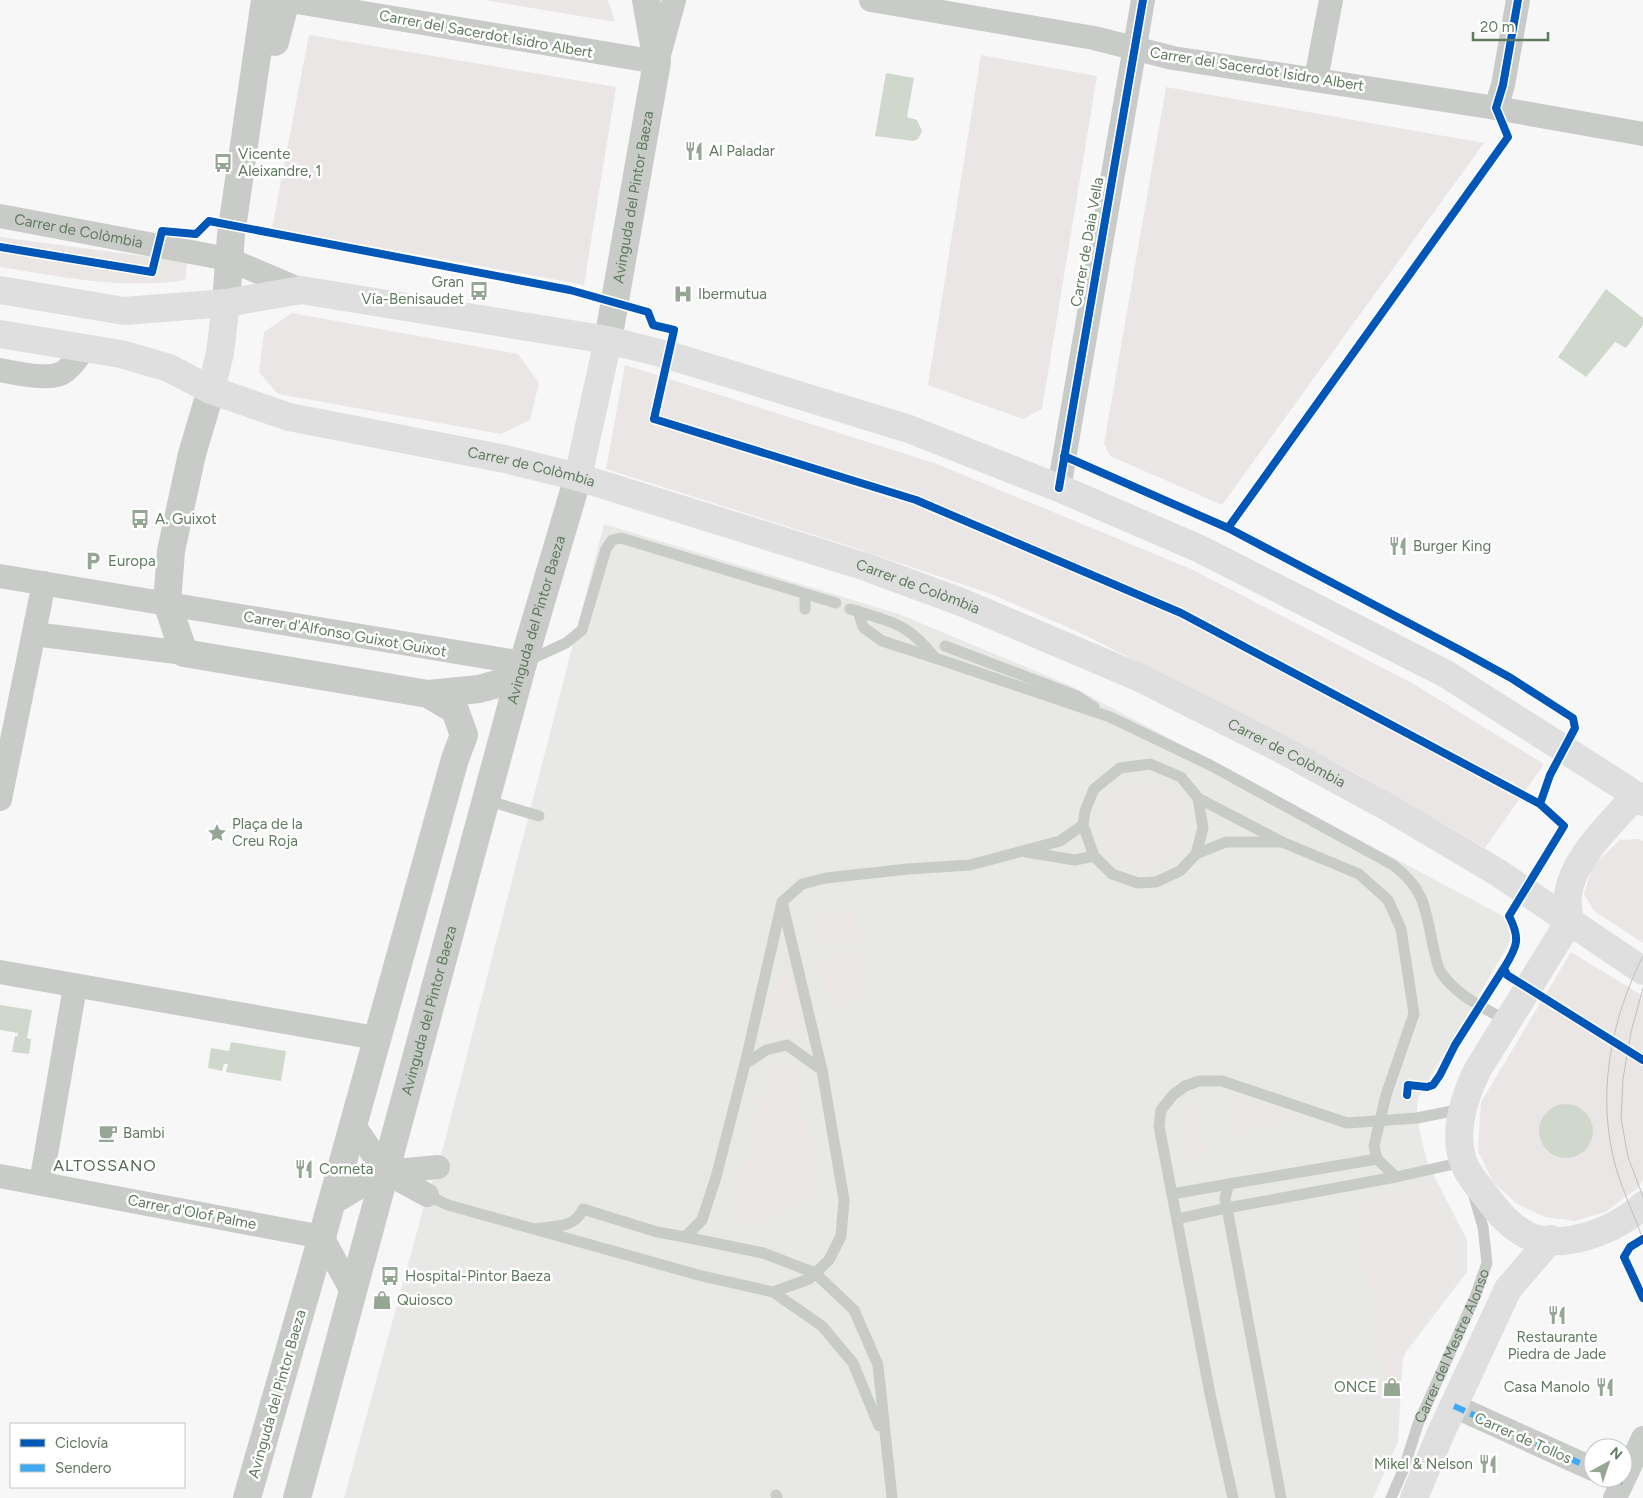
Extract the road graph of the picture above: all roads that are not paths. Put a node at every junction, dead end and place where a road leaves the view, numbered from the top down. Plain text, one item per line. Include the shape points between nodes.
1 (265, 0) edge
2 (286, 0) edge
3 (646, 0) edge
4 (674, 0) edge
5 (871, 0) edge
6 (1143, 0) edge
7 (1331, 0) edge
8 (1518, 0) edge
9 (1135, 48) junction
10 (656, 62) junction
11 (1316, 79) junction
12 (1496, 108) junction
13 (247, 130) junction
14 (1643, 134) edge
15 (0, 216) edge
16 (228, 259) junction
17 (0, 290) edge
18 (300, 290) junction
19 (226, 303) junction
20 (0, 334) edge
21 (608, 340) junction
22 (84, 348) junction
23 (0, 370) edge
24 (211, 390) junction
25 (578, 477) junction
26 (1059, 488) junction
27 (0, 576) edge
28 (44, 583) junction
29 (805, 594) junction
30 (167, 603) junction
31 (836, 604) dead end
32 (805, 609) dead end
33 (34, 634) junction
34 (945, 646) dead end
35 (184, 653) junction
36 (935, 658) junction
37 (523, 663) junction
38 (428, 694) junction
39 (1110, 718) junction
40 (1641, 796) edge
41 (1198, 798) junction
42 (0, 799) edge
43 (486, 800) junction
44 (539, 816) dead end
45 (1084, 825) junction
46 (1282, 842) junction
47 (1019, 851) junction
48 (1196, 854) junction
49 (1094, 856) junction
50 (782, 902) junction
51 (1570, 922) junction
52 (0, 972) edge
53 (1643, 972) edge
54 (75, 987) junction
55 (1507, 1021) junction
56 (376, 1038) junction
57 (745, 1064) junction
58 (822, 1070) junction
59 (1462, 1109) junction
60 (1381, 1122) junction
61 (353, 1124) junction
62 (1377, 1159) junction
63 (1464, 1162) junction
64 (438, 1168) dead end
65 (386, 1172) junction
66 (0, 1176) edge
67 (1396, 1177) junction
68 (41, 1183) junction
69 (1229, 1184) junction
70 (1172, 1194) junction
71 (427, 1195) joint
72 (331, 1204) junction
73 (1643, 1205) edge
74 (1227, 1208) junction
75 (1177, 1219) junction
76 (534, 1229) junction
77 (322, 1237) junction
78 (685, 1237) junction
79 (1551, 1239) junction
80 (815, 1273) junction
81 (773, 1292) junction
82 (353, 1293) junction
83 (1454, 1406) junction
84 (884, 1438) junction
85 (1643, 1438) edge
86 (1633, 1456) edge
87 (1583, 1464) edge
88 (247, 1498) edge
89 (298, 1498) edge
90 (892, 1498) edge
91 (1233, 1498) edge
92 (1281, 1498) edge
93 (1391, 1498) edge
94 (1414, 1498) edge

1 - 13 street
2 - 10 street, Carrer del Sacerdot Isidro Albert
2 - 13 street via 276,33 264,105
3 - 10 street, Avinguda del Pintor Baeza
4 - 10 street, Avinguda del Pintor Baeza
5 - 9 street, Carrer del Sacerdot Isidro Albert via 1085,36
6 - 9 street, Carrer de Daia Vella
7 - 11 street
8 - 12 street
9 - 11 street, Carrer del Sacerdot Isidro Albert via 1173,58
9 - 26 street, Carrer de Daia Vella
10 - 21 street, Avinguda del Pintor Baeza
11 - 12 street, Carrer del Sacerdot Isidro Albert
12 - 14 street, Carrer del Sacerdot Isidro Albert
13 - 16 street
15 - 16 street, Carrer de Colòmbia
16 - 18 street, Carrer de Colòmbia
16 - 19 street
17 - 19 main road, Carrer de Colòmbia via 124,311
18 - 19 main road, Carrer de Colòmbia
18 - 21 main road, Carrer de Colòmbia
19 - 24 main road via 220,353
20 - 22 main road, Carrer de Colòmbia
21 - 25 main road, Avinguda del Pintor Baeza
21 - 26 main road, Carrer de Colòmbia via 909,430
22 - 23 street via 60,375 39,376
22 - 24 main road, Carrer de Colòmbia via 121,354 169,368
24 - 25 main road, Carrer de Colòmbia via 289,417 506,459
24 - 30 street via 192,454 173,542
25 - 37 street, Avinguda del Pintor Baeza
25 - 51 main road, Carrer de Colòmbia via 866,567 961,602 1138,677 1389,808 1497,872
26 - 40 main road, Carrer de Colòmbia via 1233,565 1446,674
27 - 28 street, Carrer d'Alfonso Guixot Guixot
28 - 30 street, Carrer d'Alfonso Guixot Guixot
28 - 33 street
29 - 31 lane
29 - 32 lane
29 - 37 lane via 621,538 612,540 606,549 582,630 566,643
30 - 35 street
30 - 37 street, Carrer d'Alfonso Guixot Guixot
33 - 35 street
33 - 42 street
34 - 39 lane via 1077,696
35 - 38 street
36 - 36 lane via 882,641 863,627 854,610 900,624
36 - 39 lane
37 - 38 street via 508,681 479,689
37 - 43 street, Avinguda del Pintor Baeza
38 - 56 street, Avinguda del Pintor Baeza via 455,710 464,735
39 - 55 lane via 1210,764 1399,870 1410,879 1420,895 1439,969 1453,988
40 - 51 main road via 1594,844 1575,872 1568,895
41 - 45 lane via 1181,777 1150,764 1120,768 1094,790 1085,811
41 - 46 lane
41 - 48 lane via 1204,828
43 - 44 lane
43 - 65 street, Avinguda del Pintor Baeza
45 - 47 lane via 1060,841
45 - 49 lane
46 - 48 lane via 1226,842
46 - 60 lane via 1359,874 1388,900 1401,929 1414,1014 1386,1095
47 - 49 lane via 1075,860
47 - 50 lane via 970,865 826,878 802,884
48 - 49 lane via 1180,871 1156,882 1138,884 1112,874
50 - 57 lane
50 - 58 lane
51 - 53 main road
51 - 55 main road, Carrer del Mestre Alonso
52 - 54 street
54 - 56 street
54 - 68 street
55 - 59 main road, Carrer del Mestre Alonso via 1468,1088
56 - 61 street, Avinguda del Pintor Baeza
57 - 58 lane via 766,1050 787,1045
57 - 78 lane via 702,1220
58 - 80 lane via 844,1200 841,1236 829,1260
59 - 60 lane
59 - 63 main road, Carrer del Mestre Alonso via 1460,1136
60 - 62 lane via 1374,1146
60 - 70 lane via 1347,1123 1222,1081 1199,1081 1179,1090 1161,1110 1159,1126
61 - 65 street
61 - 72 street, Avinguda del Pintor Baeza
62 - 67 lane
62 - 69 lane
63 - 67 lane
63 - 79 main road, Carrer del Mestre Alonso via 1479,1188 1511,1225 1530,1236
63 - 93 lane, Carrer del Mestre Alonso via 1483,1228 1487,1263 1476,1297 1418,1424
64 - 65 street
65 - 71 street
65 - 72 street
65 - 82 street, Avinguda del Pintor Baeza
66 - 68 street, Carrer d'Olof Palme
67 - 74 lane
68 - 77 street, Carrer d'Olof Palme
69 - 70 lane
69 - 74 lane via 1225,1198
70 - 75 lane
71 - 76 lane
72 - 77 street, Avinguda del Pintor Baeza
73 - 79 main road, Carrer del Mestre Alonso via 1609,1230 1580,1238
74 - 75 lane
74 - 92 lane
75 - 91 lane
76 - 78 lane via 570,1224 580,1217 583,1209 657,1232
76 - 81 lane via 702,1276
77 - 82 street
77 - 88 street, Avinguda del Pintor Baeza
78 - 80 lane via 763,1253
79 - 83 main road, Carrer del Mestre Alonso via 1508,1289
80 - 81 lane via 809,1279
80 - 84 lane via 854,1310 878,1365
81 - 84 lane via 822,1326 853,1363
82 - 89 street, Avinguda del Pintor Baeza
83 - 87 street, Carrer de Tollos
83 - 94 main road, Carrer del Mestre Alonso
84 - 90 lane
85 - 86 street

